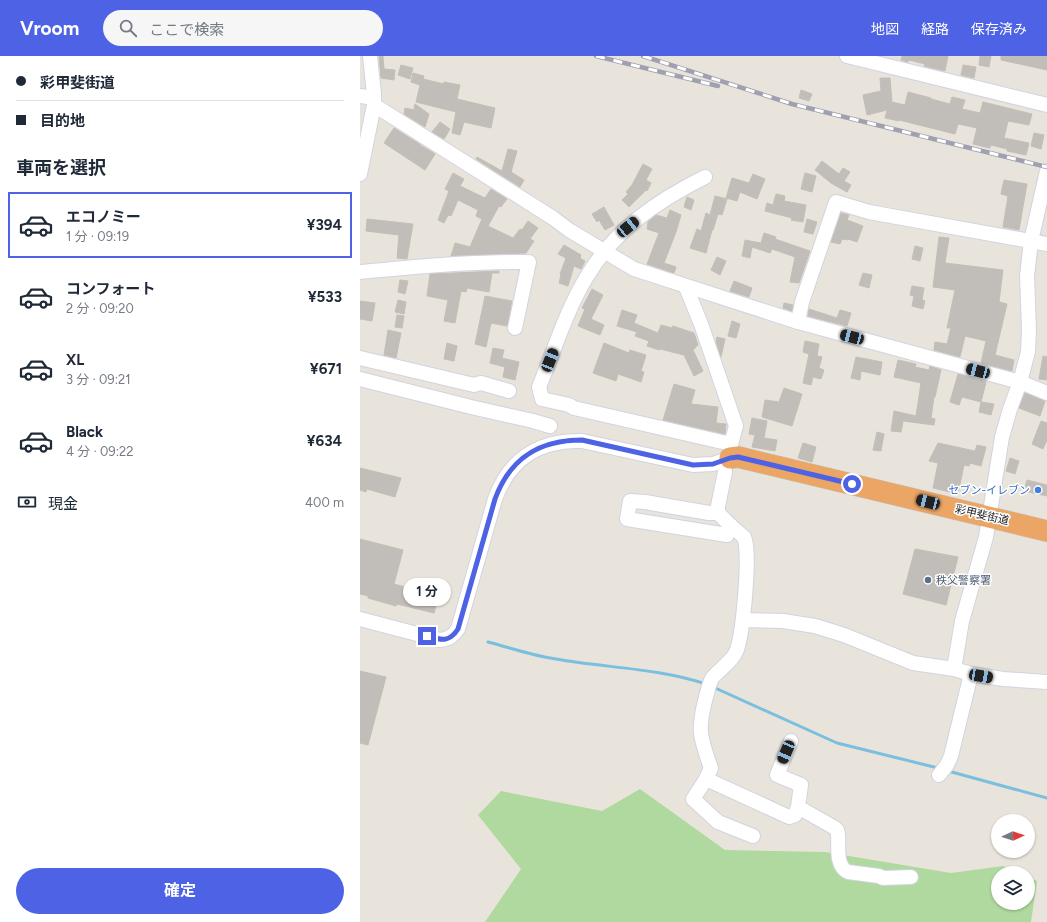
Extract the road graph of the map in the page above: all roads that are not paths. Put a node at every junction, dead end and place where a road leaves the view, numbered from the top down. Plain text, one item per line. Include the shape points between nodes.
1 (370, 56) edge
2 (847, 56) edge
3 (892, 61) edge
4 (360, 96) edge
5 (374, 102) junction
6 (1047, 105) edge
7 (1047, 170) edge
8 (360, 174) edge
9 (705, 177) dead end
10 (1031, 241) junction
11 (1047, 244) edge
12 (604, 251) junction
13 (360, 272) edge
14 (686, 287) junction
15 (798, 322) junction
16 (515, 328) dead end
17 (360, 358) edge
18 (360, 379) edge
19 (1020, 382) junction
20 (509, 391) dead end
21 (1047, 393) edge
22 (550, 426) dead end
23 (728, 454) junction
24 (718, 513) junction
25 (989, 517) junction
26 (731, 526) junction
27 (1047, 530) edge
28 (360, 619) edge
29 (743, 620) junction
30 (954, 669) junction
31 (971, 674) junction
32 (1047, 682) edge
33 (791, 741) dead end
34 (943, 770) dead end
35 (706, 779) junction
36 (798, 807) junction
37 (753, 836) dead end
38 (911, 877) dead end

1 - 5 street
2 - 3 street
3 - 6 street
4 - 5 street
5 - 8 street
5 - 12 street
7 - 10 street
9 - 12 street via 666,197 620,233
10 - 11 street
10 - 15 street via 868,212 836,202 802,302
10 - 19 street via 1027,276 1028,352
12 - 14 street via 634,269
12 - 23 street via 572,306 540,387 542,399
13 - 16 street via 456,264 529,262
14 - 15 street
14 - 23 street via 736,426
15 - 19 street
17 - 20 street
18 - 22 street
19 - 21 street
19 - 25 street via 1002,437
23 - 24 street
23 - 25 highway, 彩甲斐街道
23 - 28 street via 713,464 693,465 582,440 553,443 528,453 500,486 458,629 454,635 440,640
24 - 26 street
24 - 26 street via 630,501 627,519 727,535
25 - 27 highway, 彩甲斐街道
25 - 30 street via 986,537 962,621
26 - 29 street via 742,534 746,541
29 - 30 street via 783,621 814,626 844,635 913,663
29 - 35 street via 736,653 712,679 701,716 701,740 711,768
30 - 31 street
31 - 32 street
31 - 34 street via 951,756
33 - 36 street via 777,775 802,785
35 - 36 street via 789,817 795,815
35 - 37 street via 693,799 718,822
36 - 38 street via 837,830 843,870 883,878

